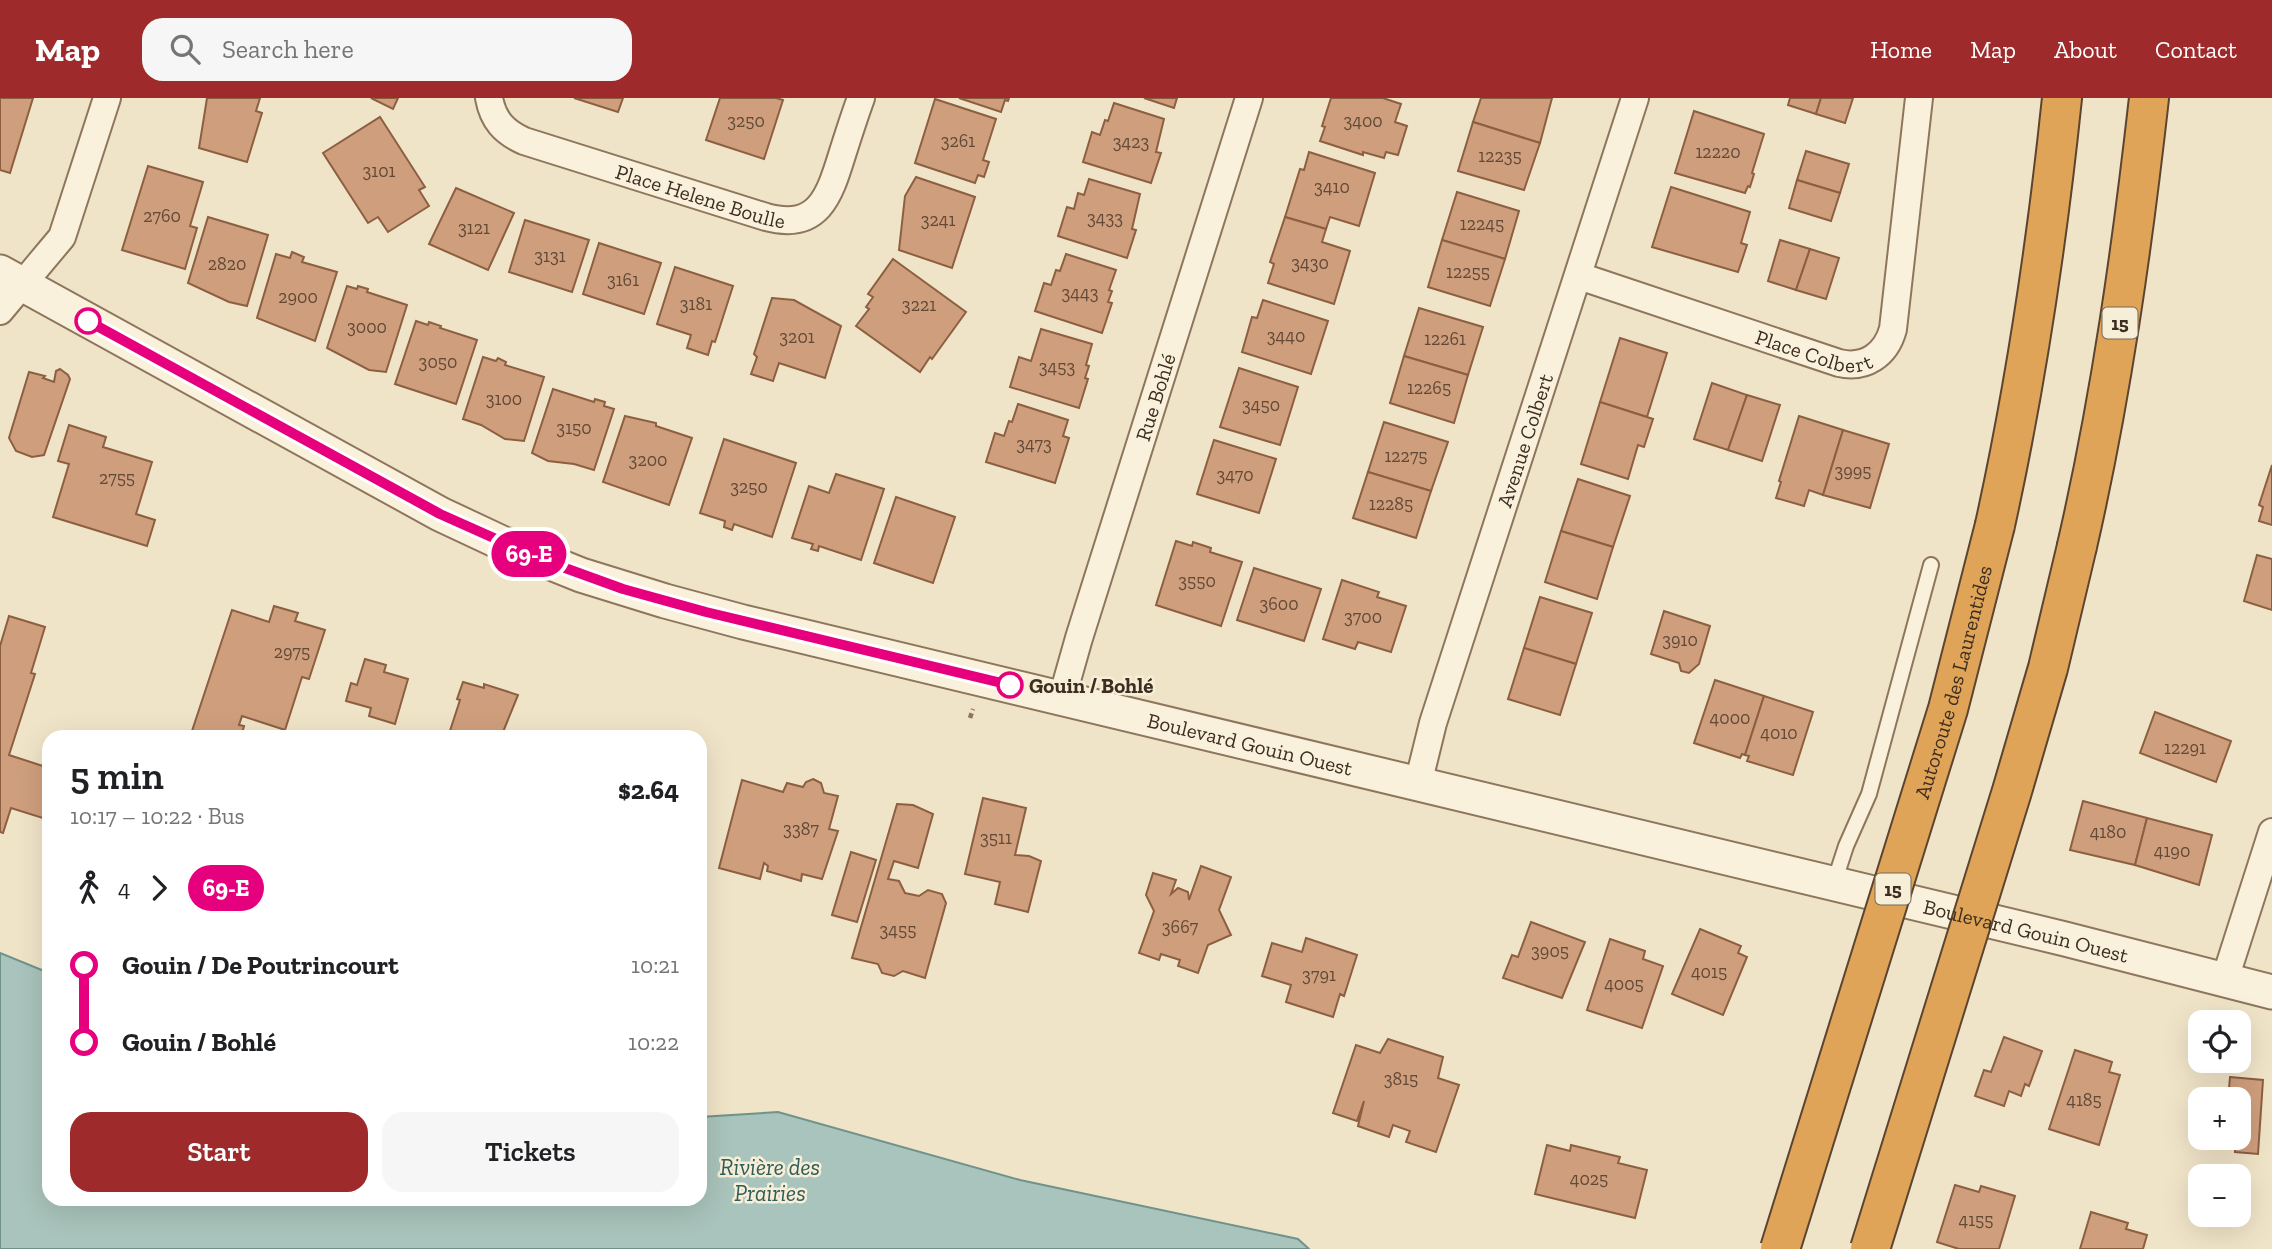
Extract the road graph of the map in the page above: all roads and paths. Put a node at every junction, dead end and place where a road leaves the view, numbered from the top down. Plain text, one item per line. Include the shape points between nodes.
1 (107, 98) edge
2 (489, 98) edge
3 (861, 98) edge
4 (1249, 98) edge
5 (1635, 98) edge
6 (1919, 98) edge
7 (2062, 98) edge
8 (2149, 98) edge
9 (1578, 276) junction
10 (12, 279) edge
11 (0, 311) edge
12 (1931, 565) dead end
13 (1062, 698) junction
14 (1418, 784) junction
15 (2272, 832) edge
16 (1834, 883) junction
17 (2225, 979) junction
18 (2272, 992) edge
19 (1780, 1249) edge
20 (1870, 1249) edge

1 - 10 street via 62,237
2 - 3 street, Place Helene Boulle via 499,124 524,141 790,221 808,216 828,197
4 - 13 street, Rue Bohlé
5 - 9 street, Avenue Colbert
6 - 9 street, Place Colbert via 1893,329 1887,346 1866,363 1839,363
7 - 19 highway, Autoroute des Laurentides / 15, bridge via 2033,329 1995,525 1948,709
8 - 20 highway, 15, bridge via 2115,354 2048,668
9 - 14 street, Avenue Colbert via 1433,723
10 - 11 street
10 - 13 street, Boulevard Gouin Ouest via 440,514 543,560 706,612
12 - 16 lane via 1869,794
13 - 14 street, Boulevard Gouin Ouest
14 - 16 street, Boulevard Gouin Ouest
15 - 17 street
16 - 17 street, Boulevard Gouin Ouest
17 - 18 street, Boulevard Gouin Ouest

